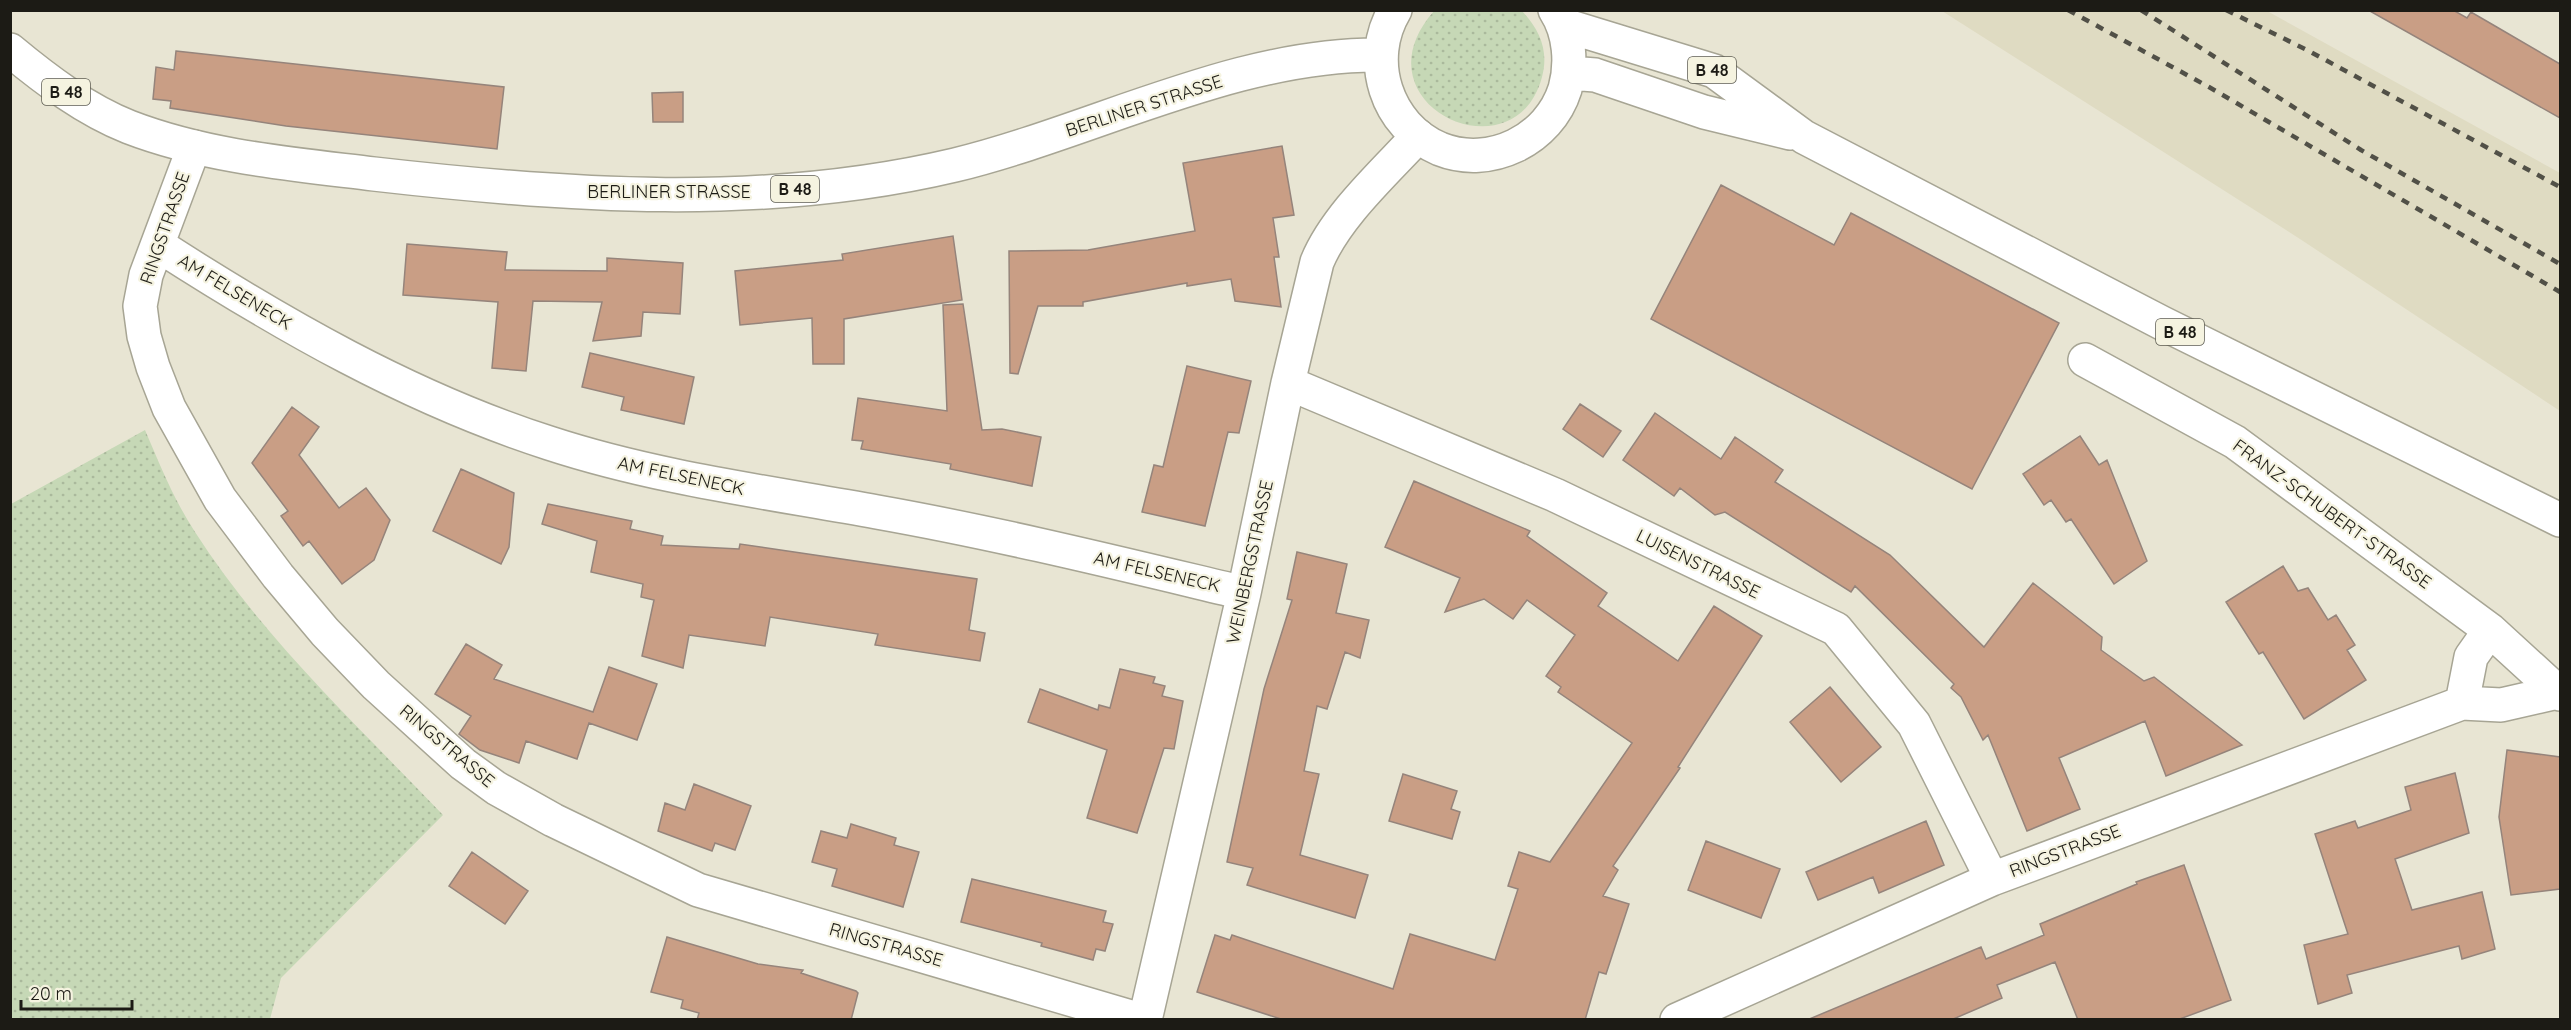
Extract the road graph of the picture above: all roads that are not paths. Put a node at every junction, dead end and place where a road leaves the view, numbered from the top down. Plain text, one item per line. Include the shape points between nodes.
1 (1395, 10) edge
2 (1560, 18) edge
3 (10, 50) edge
4 (1381, 55) junction
5 (1570, 73) junction
6 (1418, 136) junction
7 (1804, 137) junction
8 (194, 147) junction
9 (158, 245) junction
10 (2085, 360) dead end
11 (1288, 383) junction
12 (2560, 520) edge
13 (1244, 592) junction
14 (2490, 630) junction
15 (2559, 693) edge
16 (2462, 703) junction
17 (1992, 879) junction
18 (1143, 1020) edge
19 (1677, 1020) edge

1 - 4 street
2 - 5 street
2 - 7 street, B 48 via 1714,71
3 - 8 street, B 48 via 47,80 126,126
4 - 6 street via 1382,78 1389,100
4 - 8 street, BERLINER STRASSE / B 48 via 1328,56 1197,86 1004,152 951,166 775,191 617,194 509,188 309,166
5 - 6 street via 1550,120 1514,147 1490,154 1465,155 1440,149
5 - 7 street, B 48 via 1595,75 1704,112
6 - 11 street, WEINBERGSTRASSE via 1325,243
7 - 12 street, B 48 via 2173,328
8 - 9 street, RINGSTRASSE
9 - 13 street, AM FELSENECK via 298,330 382,375 467,414 547,443 628,467 988,533
9 - 18 street, RINGSTRASSE via 146,275 140,306 144,336 169,408 194,456 220,499 325,632 376,685 464,764 496,788 553,820 698,890
10 - 14 street, FRANZ-SCHUBERT-STRASSE via 2235,442
11 - 13 street, WEINBERGSTRASSE
11 - 17 street, LUISENSTRASSE via 1555,495 1836,629 1914,724
13 - 18 street, WEINBERGSTRASSE
14 - 15 street, FRANZ-SCHUBERT-STRASSE
14 - 16 street via 2471,657
15 - 16 street, RINGSTRASSE via 2501,705
16 - 17 street, RINGSTRASSE
17 - 19 street, RINGSTRASSE

